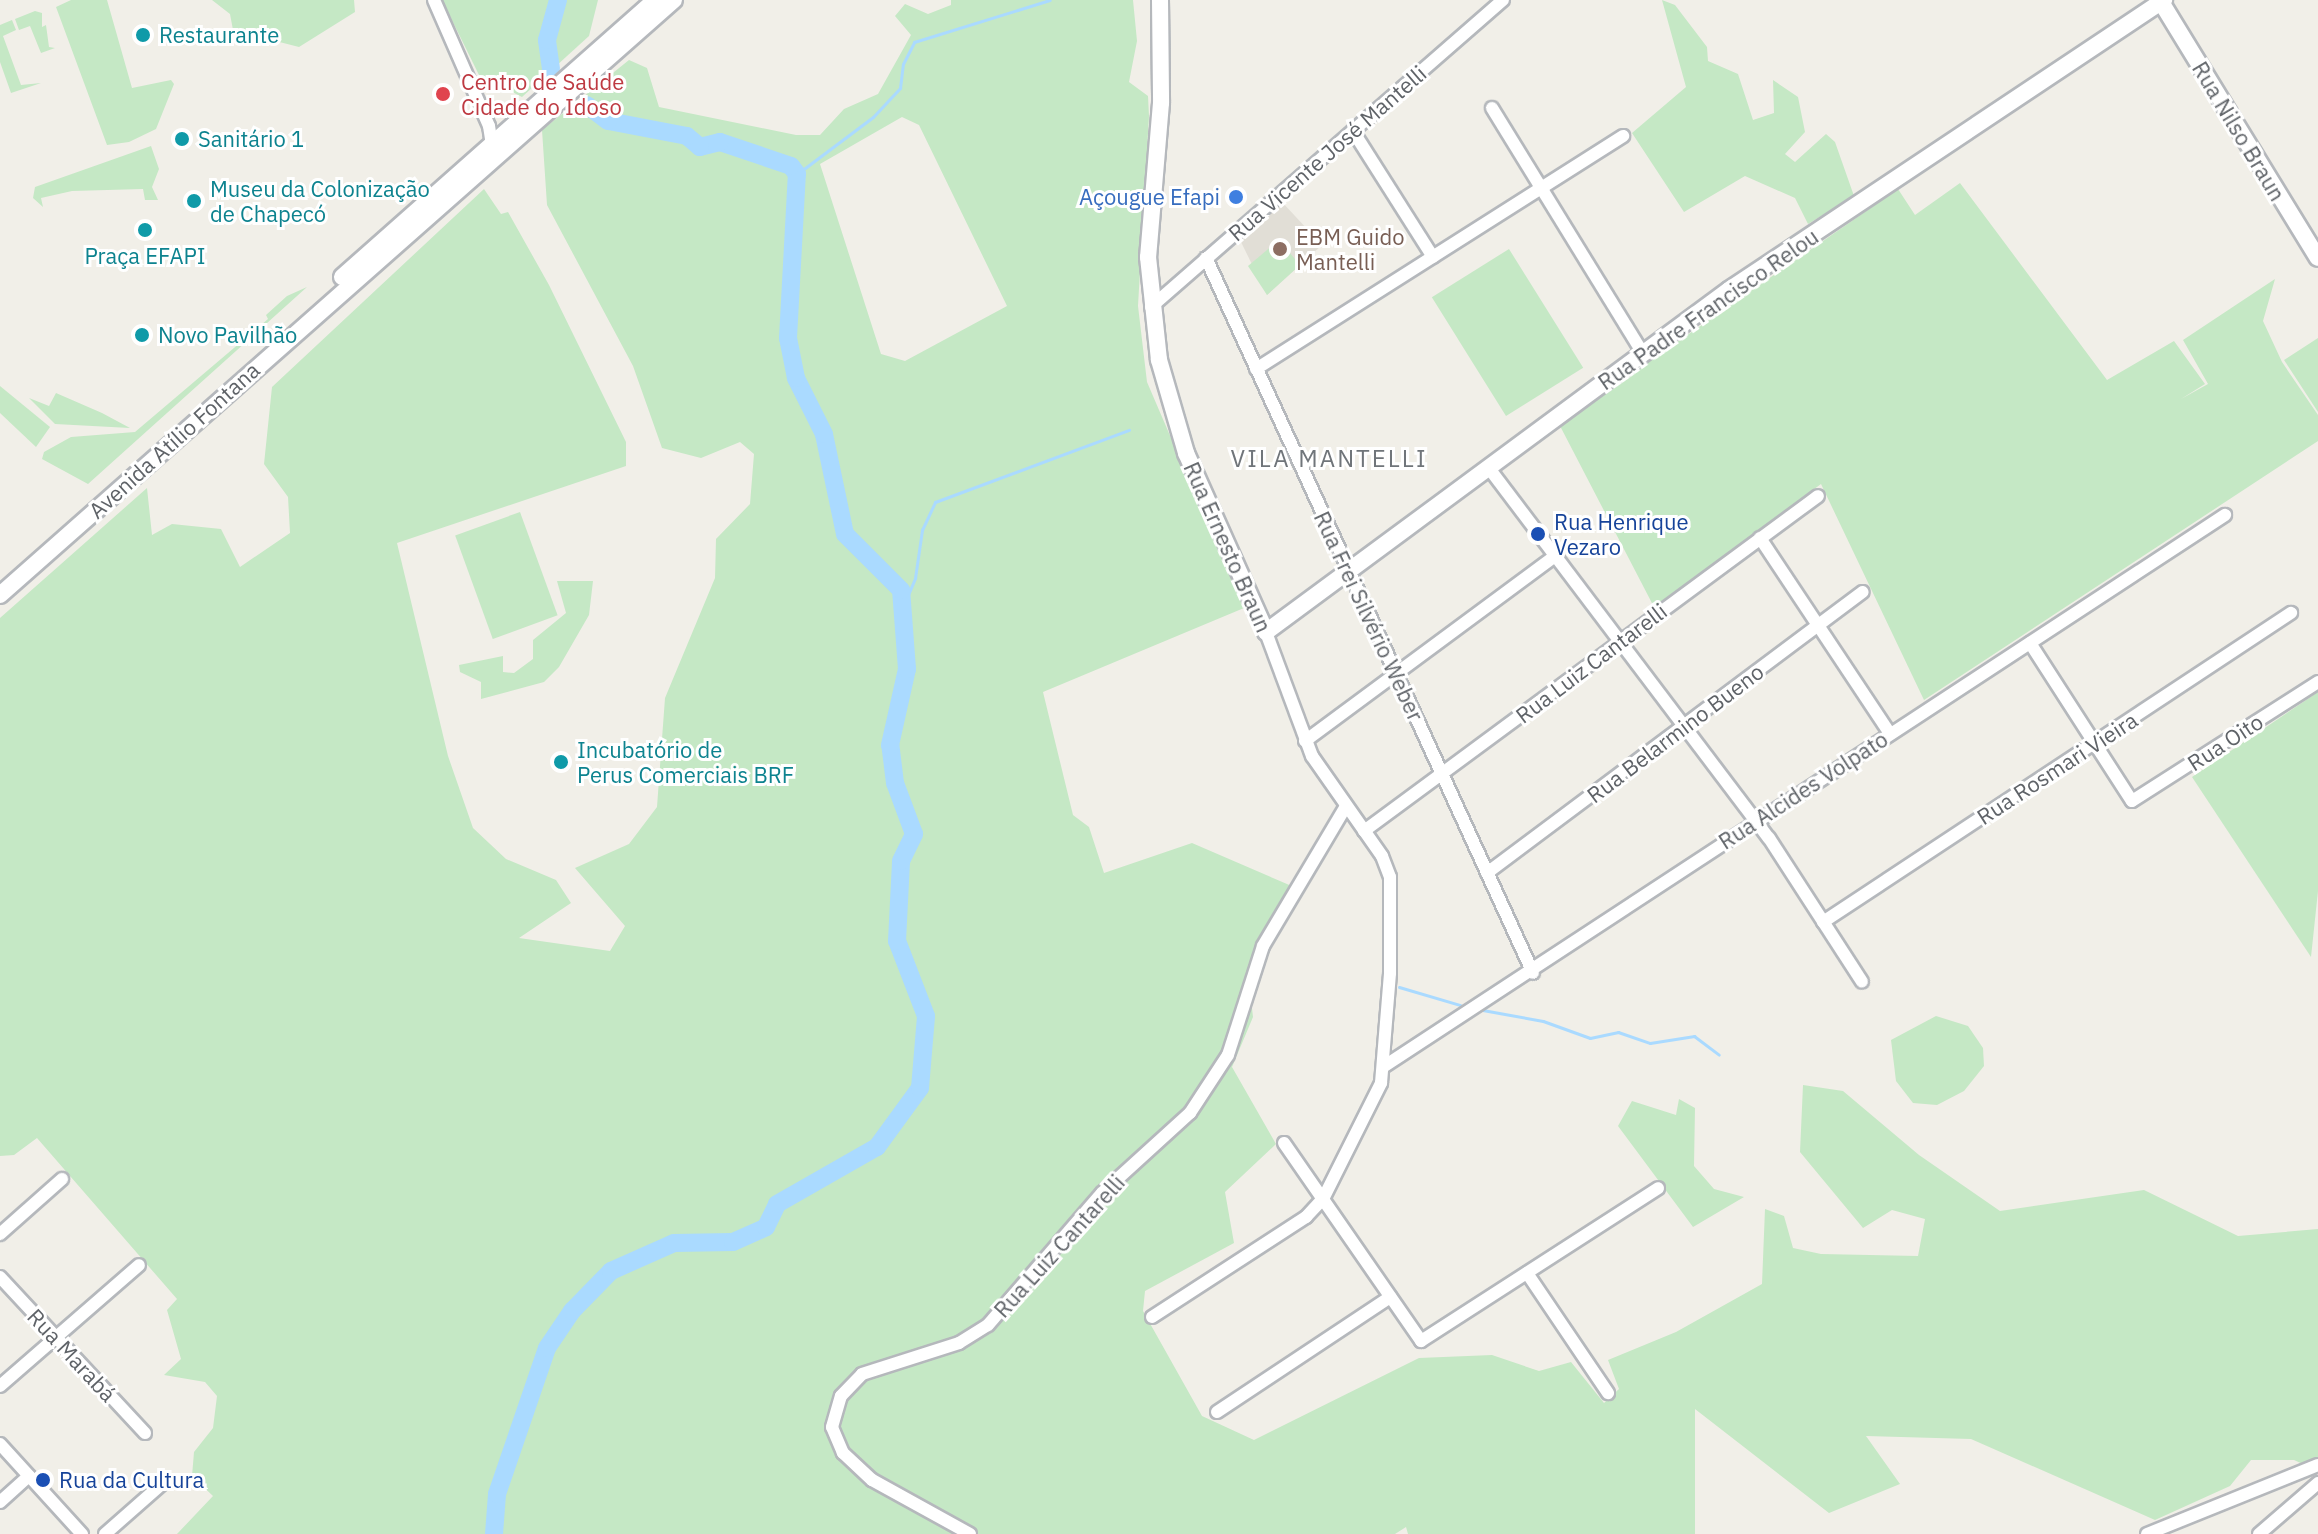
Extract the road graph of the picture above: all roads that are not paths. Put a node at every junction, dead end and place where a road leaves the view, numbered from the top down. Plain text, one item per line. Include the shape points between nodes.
1 (434, 0) edge
2 (655, 0) edge
3 (674, 0) edge
4 (1160, 0) edge
5 (1503, 0) edge
6 (2163, 1) edge
7 (1492, 108) dead end
8 (1353, 131) junction
9 (1623, 136) dead end
10 (493, 151) junction
11 (1541, 188) junction
12 (1433, 257) junction
13 (1206, 258) junction
14 (2318, 258) edge
15 (1151, 307) junction
16 (1643, 353) junction
17 (1256, 369) junction
18 (1488, 467) junction
19 (1818, 496) dead end
20 (2225, 515) dead end
21 (1760, 538) junction
22 (1555, 556) junction
23 (1347, 573) junction
24 (0, 581) edge
25 (1863, 592) dead end
26 (0, 595) edge
27 (2291, 613) dead end
28 (1818, 625) junction
29 (1266, 632) junction
30 (1619, 643) junction
31 (2030, 643) junction
32 (1396, 674) junction
33 (2318, 682) edge
34 (1682, 727) junction
35 (1890, 734) junction
36 (1305, 741) junction
37 (2095, 743) junction
38 (1441, 774) junction
39 (1345, 808) junction
40 (1752, 822) junction
41 (1364, 831) junction
42 (1487, 873) junction
43 (1823, 922) junction
44 (1533, 973) junction
45 (1862, 982) dead end
46 (1383, 1067) junction
47 (1284, 1143) dead end
48 (62, 1179) dead end
49 (1658, 1188) dead end
50 (1323, 1199) junction
51 (0, 1234) edge
52 (139, 1265) dead end
53 (1527, 1273) junction
54 (0, 1277) edge
55 (1390, 1297) junction
56 (1152, 1317) dead end
57 (55, 1337) junction
58 (0, 1386) edge
59 (1608, 1393) dead end
60 (1217, 1412) dead end
61 (145, 1433) dead end
62 (0, 1444) edge
63 (2318, 1465) edge
64 (29, 1476) junction
65 (2318, 1483) edge
66 (162, 1484) dead end
67 (0, 1502) edge
68 (82, 1534) edge
69 (105, 1534) edge
70 (970, 1534) edge
71 (2147, 1534) edge
72 (2259, 1534) edge

1 - 10 street via 489,126
2 - 10 street, Avenida Atílio Fontana
3 - 10 street, Avenida Atílio Fontana
4 - 15 street, Rua Ernesto Braun via 1161,103 1148,257
5 - 8 street, Rua Vicente José Mantelli
6 - 14 street, Rua Nilso Braun
6 - 16 street, Rua Padre Francisco Relou
7 - 11 street
8 - 12 street
8 - 13 street, Rua Vicente José Mantelli
9 - 11 street
10 - 24 street, Avenida Atílio Fontana
10 - 26 street, Avenida Atílio Fontana
11 - 12 street
11 - 16 street
12 - 17 street
13 - 15 street, Rua Vicente José Mantelli
13 - 17 street, Rua Frei Silvério Weber
15 - 29 street, Rua Ernesto Braun via 1166,389 1186,453
16 - 18 street, Rua Padre Francisco Relou
17 - 23 street, Rua Frei Silvério Weber
18 - 22 street
18 - 23 street, Rua Padre Francisco Relou
19 - 21 street, Rua Luiz Cantarelli
20 - 31 street, Rua Alcides Volpato
21 - 28 street
21 - 30 street, Rua Luiz Cantarelli
22 - 30 street
22 - 32 street
23 - 29 street, Rua Padre Francisco Relou
23 - 32 street, Rua Frei Silvério Weber
25 - 28 street, Rua Belarmino Bueno
27 - 37 street, Rua Rosmari Vieira
28 - 34 street, Rua Belarmino Bueno
28 - 35 street
29 - 36 street, Rua Ernesto Braun
30 - 34 street
30 - 38 street, Rua Luiz Cantarelli
31 - 35 street, Rua Alcides Volpato
31 - 37 street
32 - 36 street
32 - 38 street, Rua Frei Silvério Weber
33 - 37 street, Rua Oito via 2132,801
34 - 40 street
34 - 42 street, Rua Belarmino Bueno
35 - 40 street, Rua Alcides Volpato
36 - 39 street, Rua Ernesto Braun
37 - 43 street, Rua Rosmari Vieira
38 - 41 street, Rua Luiz Cantarelli
38 - 42 street, Rua Frei Silvério Weber
39 - 41 street, Rua Ernesto Braun
39 - 70 street, Rua Luiz Cantarelli via 1263,946 1228,1055 1190,1113 1102,1193 988,1325 959,1343 862,1374 841,1396 832,1427 843,1453 872,1480
40 - 43 street via 1769,838
40 - 44 street, Rua Alcides Volpato
41 - 46 street, Rua Ernesto Braun via 1382,856 1391,887
42 - 44 street, Rua Frei Silvério Weber
43 - 45 street
44 - 46 street, Rua Alcides Volpato
46 - 50 street, Rua Ernesto Braun via 1381,1083
47 - 50 street
48 - 51 street
49 - 53 street
50 - 55 street
50 - 56 street via 1306,1217
52 - 57 street
53 - 55 street via 1421,1341
53 - 59 street
54 - 57 street, Rua Marabá
55 - 60 street
57 - 58 street
57 - 61 street, Rua Marabá
62 - 64 street
63 - 71 street
64 - 67 street
64 - 68 street
65 - 72 street
66 - 69 street

